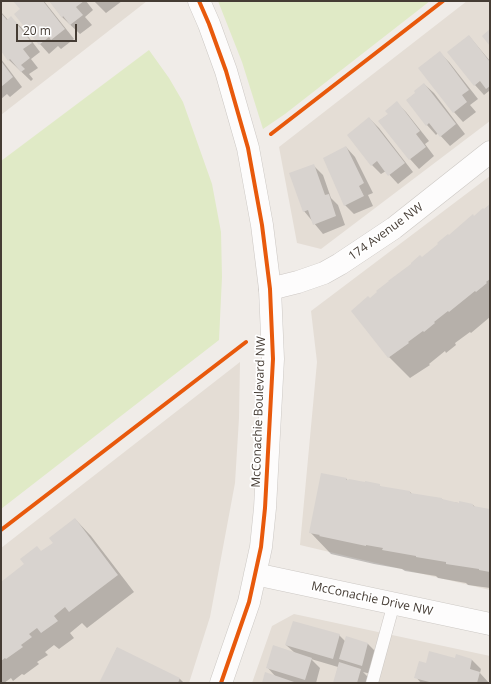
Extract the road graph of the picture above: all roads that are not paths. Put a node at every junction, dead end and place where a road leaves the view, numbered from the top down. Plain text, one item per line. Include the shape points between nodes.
1 (199, 1) edge
2 (490, 152) edge
3 (270, 289) junction
4 (255, 574) junction
5 (394, 603) junction
6 (490, 624) edge
7 (221, 683) edge
8 (372, 683) edge

1 - 3 street, McConachie Boulevard NW via 226,71 248,148
2 - 3 street, 174 Avenue NW via 394,228 340,264 324,273
3 - 4 street, McConachie Boulevard NW via 273,359 270,424 265,508
4 - 5 street, McConachie Drive NW
4 - 7 street, McConachie Boulevard NW via 249,602
5 - 6 street, McConachie Drive NW
5 - 8 lane

